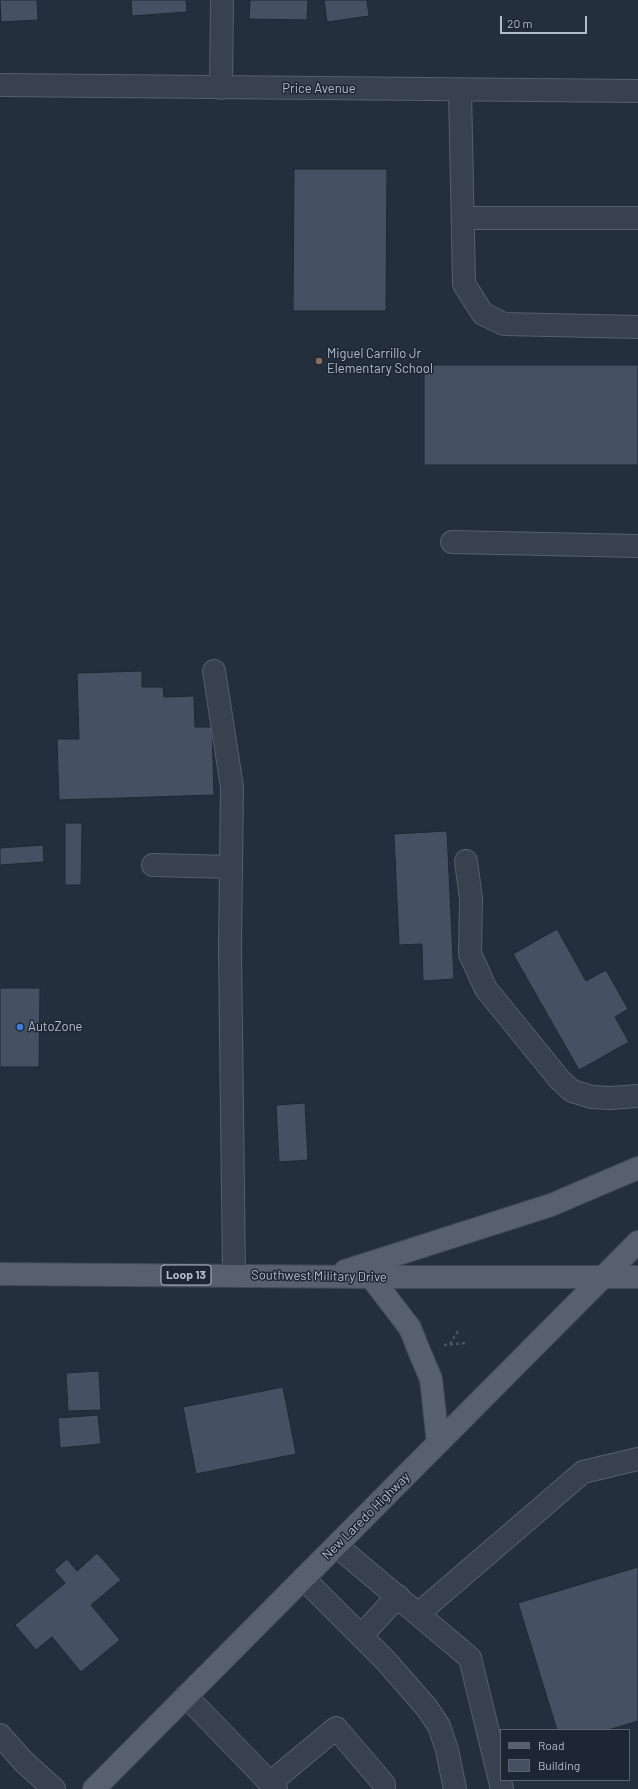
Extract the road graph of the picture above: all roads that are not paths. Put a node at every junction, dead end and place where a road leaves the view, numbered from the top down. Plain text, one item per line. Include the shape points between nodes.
1 (222, 0) edge
2 (0, 85) edge
3 (221, 88) junction
4 (460, 90) junction
5 (638, 92) edge
6 (463, 218) junction
7 (638, 218) edge
8 (638, 327) edge
9 (452, 542) dead end
10 (638, 546) edge
11 (214, 671) dead end
12 (466, 861) dead end
13 (153, 865) dead end
14 (231, 867) junction
15 (638, 1096) edge
16 (638, 1168) edge
17 (638, 1242) edge
18 (0, 1274) edge
19 (234, 1275) junction
20 (326, 1276) junction
21 (371, 1277) junction
22 (602, 1277) junction
23 (638, 1277) edge
24 (438, 1443) junction
25 (638, 1459) edge
26 (337, 1546) junction
27 (304, 1579) junction
28 (398, 1596) junction
29 (419, 1613) junction
30 (361, 1636) junction
31 (186, 1696) junction
32 (0, 1735) edge
33 (500, 1781) edge
34 (273, 1786) edge
35 (54, 1789) edge
36 (94, 1789) edge
37 (384, 1789) edge
38 (455, 1789) edge

1 - 3 street
2 - 3 street, Price Avenue
3 - 4 street, Price Avenue
4 - 5 street, Price Avenue
4 - 6 street
6 - 7 street
6 - 8 street via 464,284 483,314 504,324
9 - 10 street
11 - 14 street via 232,787
12 - 15 street via 471,899 470,954 486,989 560,1080 572,1090 592,1097
13 - 14 street
14 - 19 street
16 - 20 main road via 551,1206
17 - 22 main road, New Laredo Highway
18 - 19 main road, Southwest Military Drive / Loop 13
19 - 20 main road, Southwest Military Drive / Loop 13
20 - 21 main road, Southwest Military Drive / Loop 13
21 - 22 main road, Southwest Military Drive / Loop 13
21 - 24 main road via 410,1328 431,1379
22 - 23 main road, Southwest Military Drive / Loop 13
22 - 24 main road, New Laredo Highway
24 - 26 main road, New Laredo Highway
25 - 29 street via 583,1472
26 - 27 main road, New Laredo Highway
26 - 28 street
27 - 30 street
27 - 31 main road, New Laredo Highway
28 - 29 street
28 - 30 street
29 - 33 street via 470,1658
30 - 38 street via 422,1702 439,1726
31 - 34 street
31 - 36 main road, New Laredo Highway
32 - 35 street via 24,1762
34 - 37 street via 336,1728 384,1784

